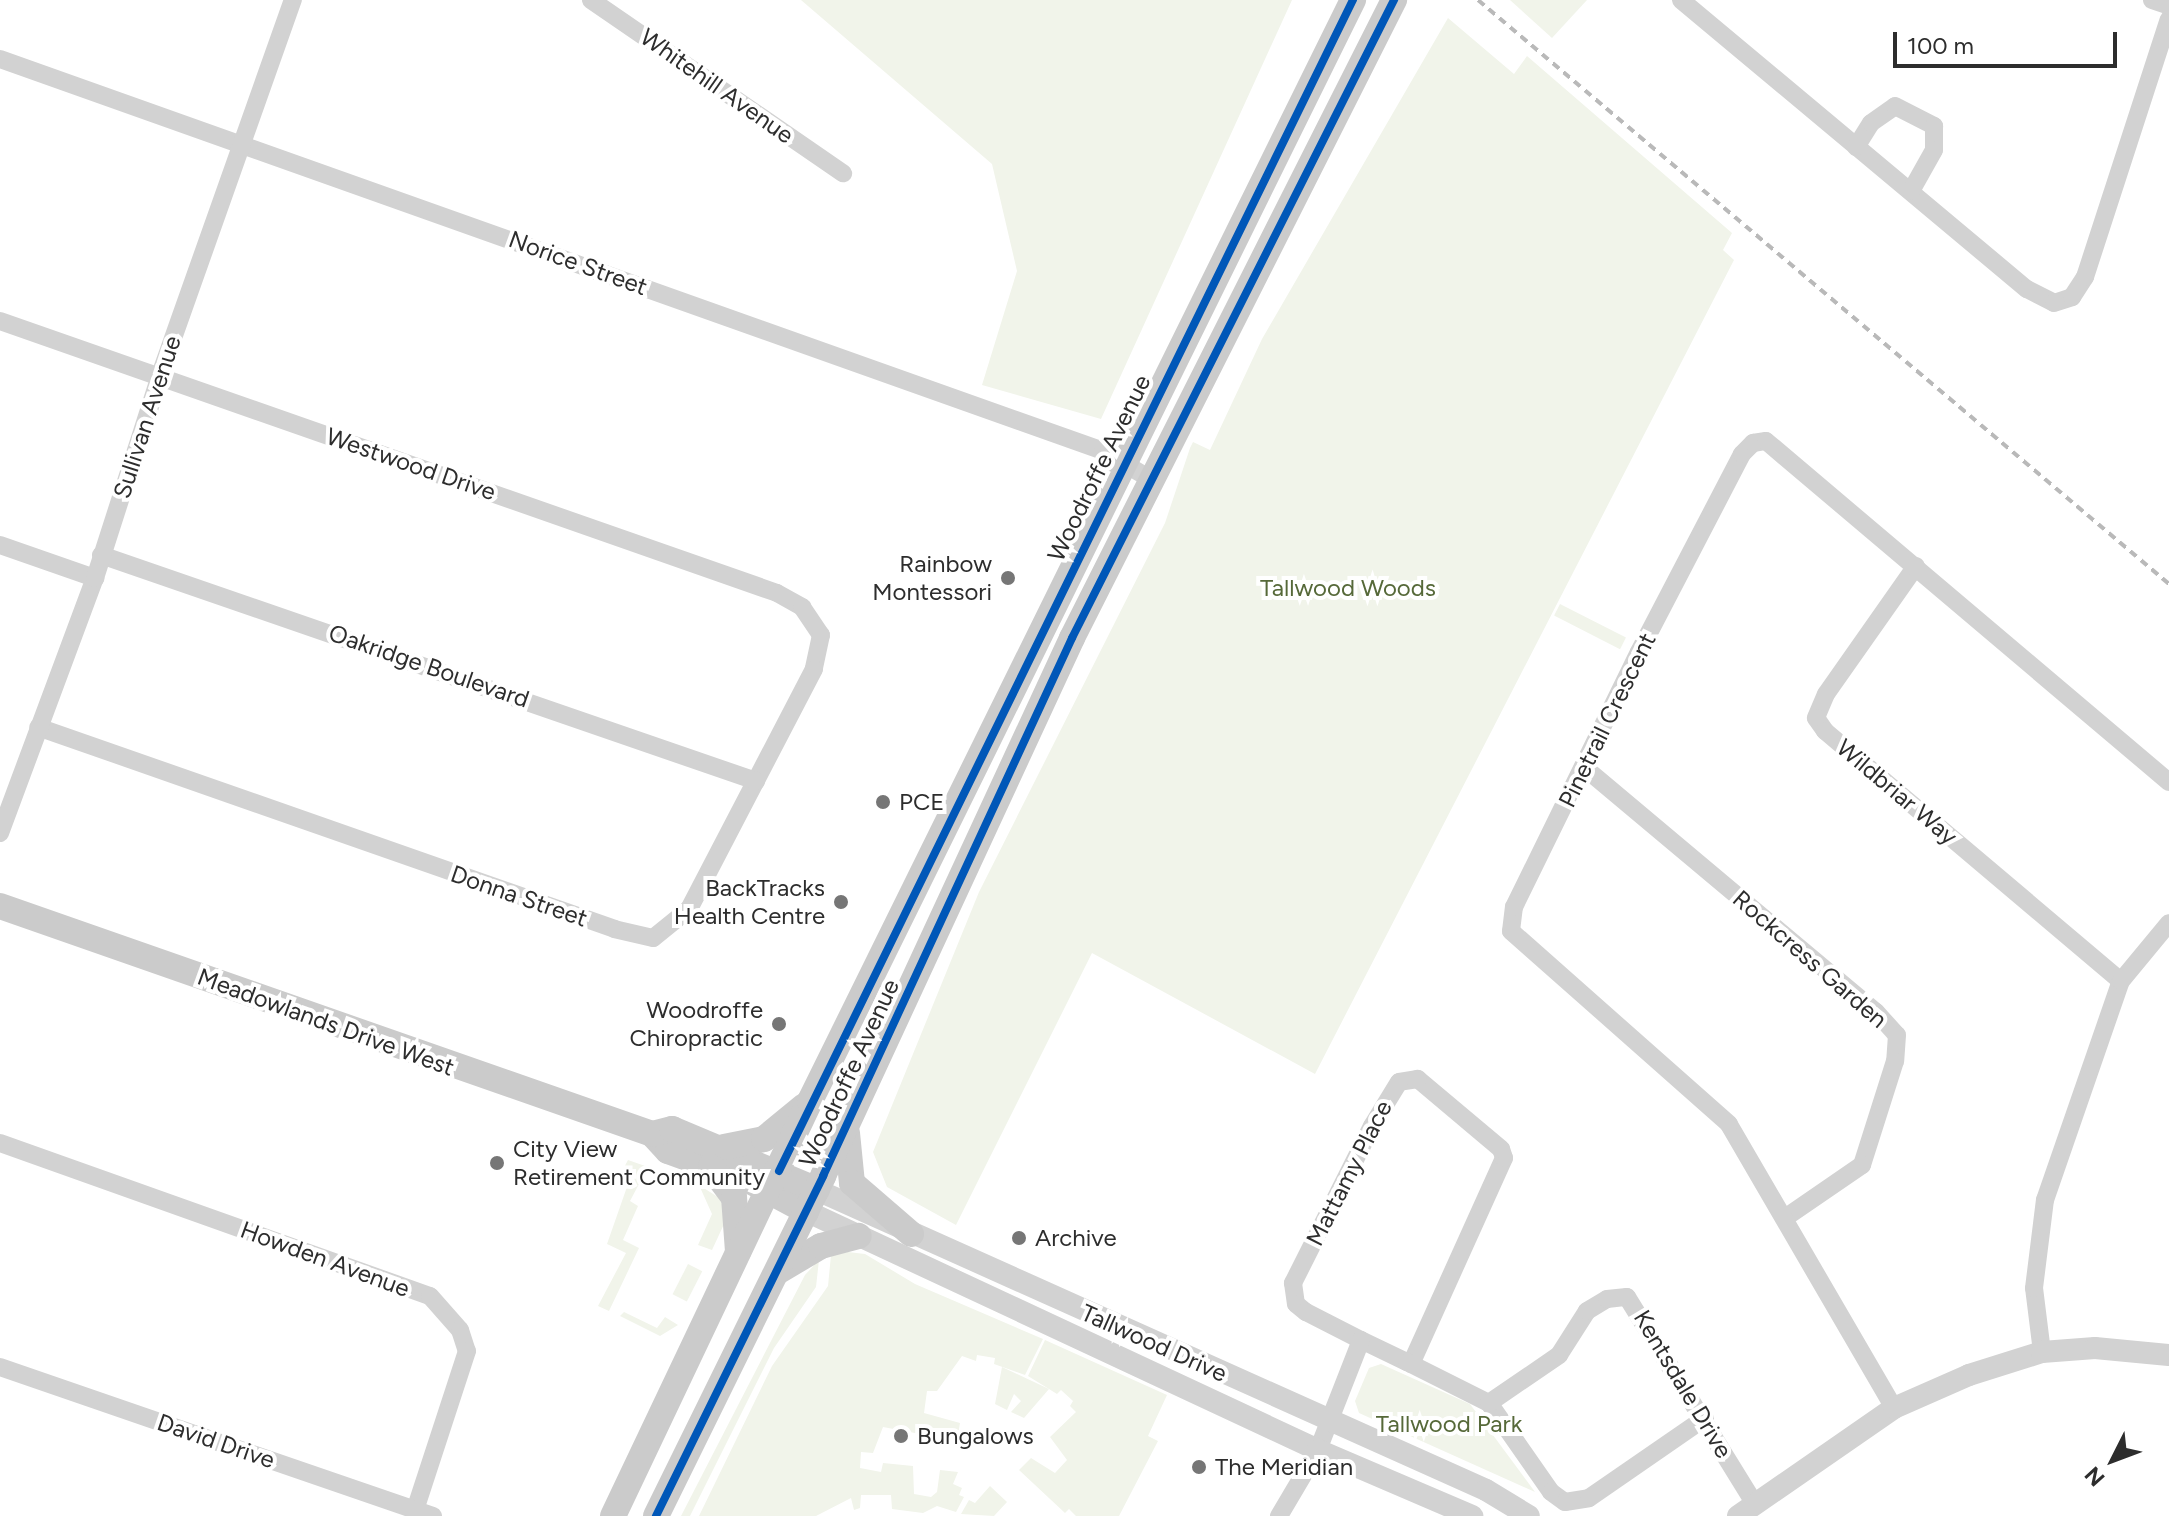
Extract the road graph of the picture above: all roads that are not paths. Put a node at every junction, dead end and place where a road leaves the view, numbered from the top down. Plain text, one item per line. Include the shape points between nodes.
1 (293, 0) edge
2 (591, 0) edge
3 (1394, 0) edge
4 (1681, 0) edge
5 (2152, 0) edge
6 (2169, 6) edge
7 (1348, 10) edge
8 (2169, 19) edge
9 (1375, 37) junction
10 (0, 59) edge
11 (241, 141) junction
12 (1856, 147) junction
13 (843, 173) dead end
14 (1911, 191) junction
15 (0, 321) edge
16 (160, 375) junction
17 (1123, 463) junction
18 (1152, 480) junction
19 (0, 545) edge
20 (101, 555) junction
21 (1916, 566) junction
22 (95, 578) junction
23 (815, 620) joint
24 (38, 727) junction
25 (1585, 768) junction
26 (756, 781) junction
27 (2169, 782) edge
28 (0, 833) edge
29 (0, 906) edge
30 (2169, 923) edge
31 (2121, 981) junction
32 (810, 1101) junction
33 (847, 1126) junction
34 (0, 1143) edge
35 (717, 1156) junction
36 (774, 1181) junction
37 (811, 1201) junction
38 (1785, 1218) junction
39 (911, 1234) junction
40 (859, 1236) junction
41 (738, 1252) junction
42 (777, 1272) junction
43 (1361, 1340) junction
44 (2042, 1352) junction
45 (2169, 1355) edge
46 (1411, 1364) junction
47 (0, 1367) edge
48 (1489, 1403) junction
49 (1894, 1408) junction
50 (1705, 1418) junction
51 (1331, 1422) junction
52 (1318, 1450) junction
53 (1746, 1512) edge
54 (424, 1513) edge
55 (613, 1516) edge
56 (656, 1516) edge
57 (1279, 1516) edge
58 (1472, 1516) edge
59 (1529, 1516) edge

1 - 11 street, Sullivan Avenue
2 - 13 street, Whitehill Avenue
3 - 9 main road, Woodroffe Avenue
4 - 12 street
5 - 6 street
7 - 9 main road
7 - 17 main road, Woodroffe Avenue
8 - 14 street via 2085,277 2072,297 2054,303 2027,289
9 - 18 main road, Woodroffe Avenue
10 - 11 street, Norice Street
11 - 16 street, Sullivan Avenue
11 - 17 street, Norice Street
12 - 14 street
12 - 14 street via 1871,123 1895,106 1934,126 1934,150
15 - 16 street, Westwood Drive
16 - 20 street, Sullivan Avenue
16 - 23 street, Westwood Drive via 777,593
17 - 18 street, Norice Street
17 - 32 main road, Woodroffe Avenue
18 - 33 main road, Woodroffe Avenue
19 - 22 street
20 - 22 street, Sullivan Avenue
20 - 26 street, Oakridge Boulevard
21 - 25 street, Pinetrail Crescent via 1766,441 1753,443 1639,652
21 - 27 street, Pinetrail Crescent
21 - 31 street, Wildbriar Way via 1826,694 1816,718
22 - 24 street, Sullivan Avenue
23 - 26 street, Donna Street via 821,635 814,669
24 - 26 street, Donna Street via 653,938 689,909
24 - 28 street, Sullivan Avenue
25 - 38 street, Pinetrail Crescent via 1514,907 1511,931 1714,1107
25 - 38 street, Rockcress Garden via 1897,1035 1895,1061 1862,1165
29 - 35 main road, Meadowlands Drive West via 652,1134 672,1129
30 - 31 street
31 - 44 street via 2045,1200 2034,1288
32 - 35 main road via 764,1139
32 - 36 main road, Woodroffe Avenue
33 - 37 main road, Woodroffe Avenue
33 - 39 main road via 852,1183
34 - 54 street, Howden Avenue via 430,1296 460,1330 467,1351
35 - 36 main road, Meadowlands Drive West
35 - 41 main road via 734,1197
36 - 37 main road, Tallwood Drive
36 - 41 main road, Woodroffe Avenue
37 - 39 street, Tallwood Drive
37 - 40 street, Tallwood Drive
37 - 42 main road, Woodroffe Avenue
38 - 49 street, Pinetrail Crescent
39 - 51 street, Tallwood Drive
40 - 42 main road via 821,1246
40 - 52 street, Tallwood Drive
41 - 55 main road, Woodroffe Avenue
42 - 56 main road, Woodroffe Avenue
43 - 46 street, Mattamy Place
43 - 46 street, Mattamy Place via 1306,1312 1291,1293 1392,1090 1399,1082 1418,1079 1501,1149 1504,1158
43 - 51 street
44 - 45 street via 2095,1348
44 - 49 street via 1969,1375
46 - 48 street, Mattamy Place
47 - 54 street, David Drive
48 - 50 street, Mattamy Place via 1551,1492 1578,1504
48 - 50 street, Kentsdale Drive via 1559,1355 1587,1311 1607,1299 1627,1297
49 - 53 street
50 - 53 street, Kentsdale Drive
51 - 52 street
51 - 59 street, Tallwood Drive via 1486,1490
52 - 57 street
52 - 58 street, Tallwood Drive

